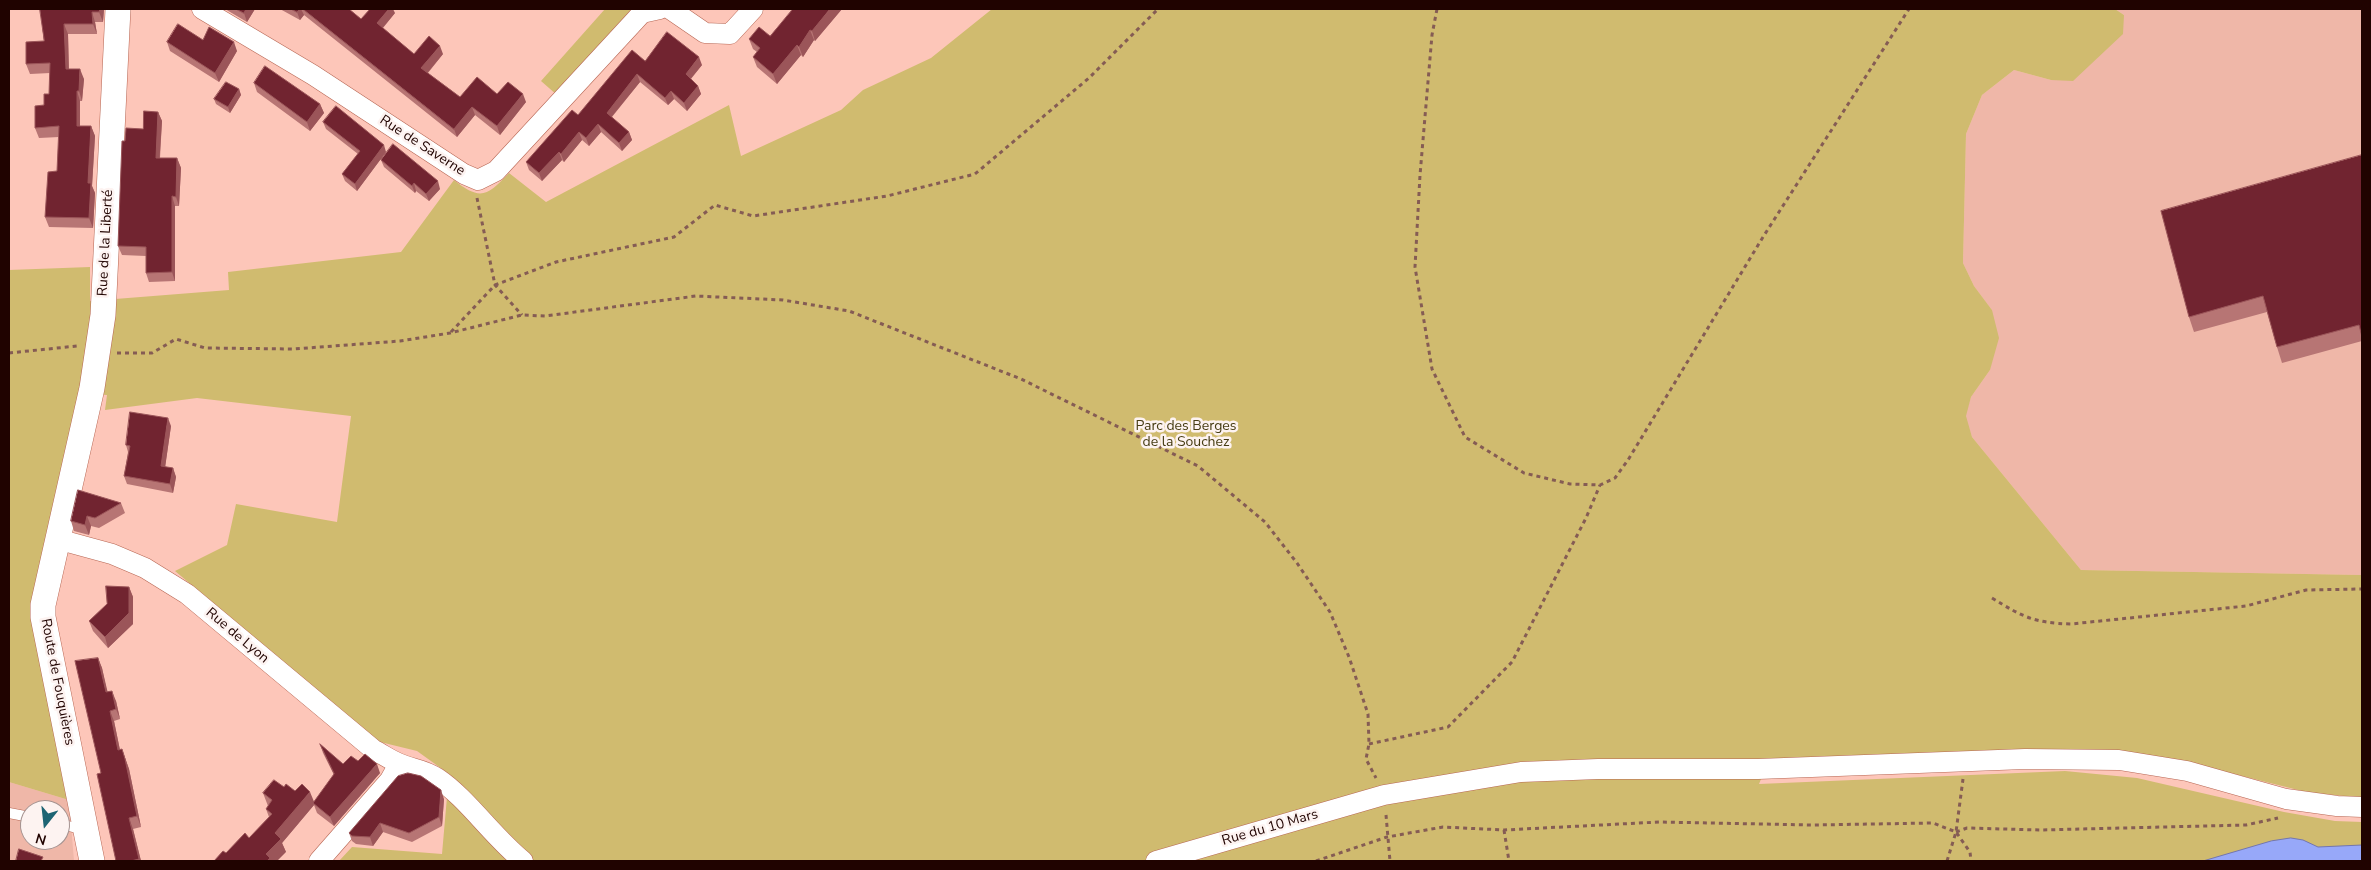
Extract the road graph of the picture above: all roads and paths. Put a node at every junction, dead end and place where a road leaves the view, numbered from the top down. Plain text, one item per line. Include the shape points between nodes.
1 (118, 9) edge
2 (202, 9) edge
3 (660, 9) edge
4 (670, 9) edge
5 (753, 9) edge
6 (1158, 9) edge
7 (1437, 9) edge
8 (1910, 9) edge
9 (478, 180) junction
10 (495, 285) junction
11 (522, 315) junction
12 (450, 333) junction
13 (99, 339) junction
14 (9, 353) edge
15 (72, 474) joint
16 (1600, 484) junction
17 (58, 538) junction
18 (2362, 589) edge
19 (1992, 598) dead end
20 (1369, 744) junction
21 (1966, 760) junction
22 (399, 764) junction
23 (1384, 795) junction
24 (2311, 802) junction
25 (2362, 806) edge
26 (70, 826) edge
27 (86, 830) junction
28 (1504, 830) junction
29 (1956, 832) junction
30 (1387, 837) junction
31 (92, 861) edge
32 (319, 861) edge
33 (523, 861) edge
34 (1156, 861) edge
35 (1316, 861) edge
36 (1390, 861) edge
37 (1509, 861) edge
38 (1947, 861) edge
39 (1971, 861) edge

1 - 13 street, Rue de la Liberté via 103,315
2 - 9 street, Rue de Saverne
3 - 9 street, Rue de Saverne via 642,13 496,171
4 - 5 street via 705,33 730,34
6 - 10 path via 1089,78 975,174 888,196 753,216 715,206 674,237 556,262
7 - 16 path via 1423,137 1415,268 1432,369 1465,437 1524,472 1570,484
8 - 16 path via 1763,237 1628,460 1615,478
9 - 10 path via 477,203
10 - 11 path
10 - 12 path
11 - 12 path
11 - 20 path via 545,316 696,296 783,300 849,310 1020,379 1198,466 1265,522 1330,612 1368,714
12 - 13 path via 400,341 294,349 206,348 176,339 152,353 108,353 110,341
13 - 14 path via 88,338 87,346 68,345
13 - 15 street, Rue de la Liberté via 92,388
15 - 17 street, Route de Fouquières
16 - 20 path via 1586,518 1512,662 1448,727
17 - 22 street, Rue de Lyon via 145,568 187,594 374,750
17 - 27 street, Route de Fouquières via 43,617
18 - 19 path via 2306,590 2246,606 2071,624 2043,623 2022,616
20 - 23 path via 1366,759
21 - 23 street, Rue du 10 Mars via 1758,769 1521,772
21 - 24 street, Rue du 10 Mars via 2118,760 2187,771 2286,799
21 - 29 path
22 - 32 street via 390,780
22 - 33 street via 419,768 438,778 503,845
23 - 30 path
23 - 34 street, Rue du 10 Mars
24 - 25 street, Rue du 10 Mars
24 - 29 path via 2294,816 2246,825 2033,830 1967,828
26 - 27 lane
27 - 31 street, Route de Fouquières
28 - 29 path via 1659,822 1813,825 1904,822 1933,823
28 - 30 path via 1443,826
28 - 37 path
29 - 38 path
29 - 39 path via 1970,852
30 - 35 path
30 - 36 path

